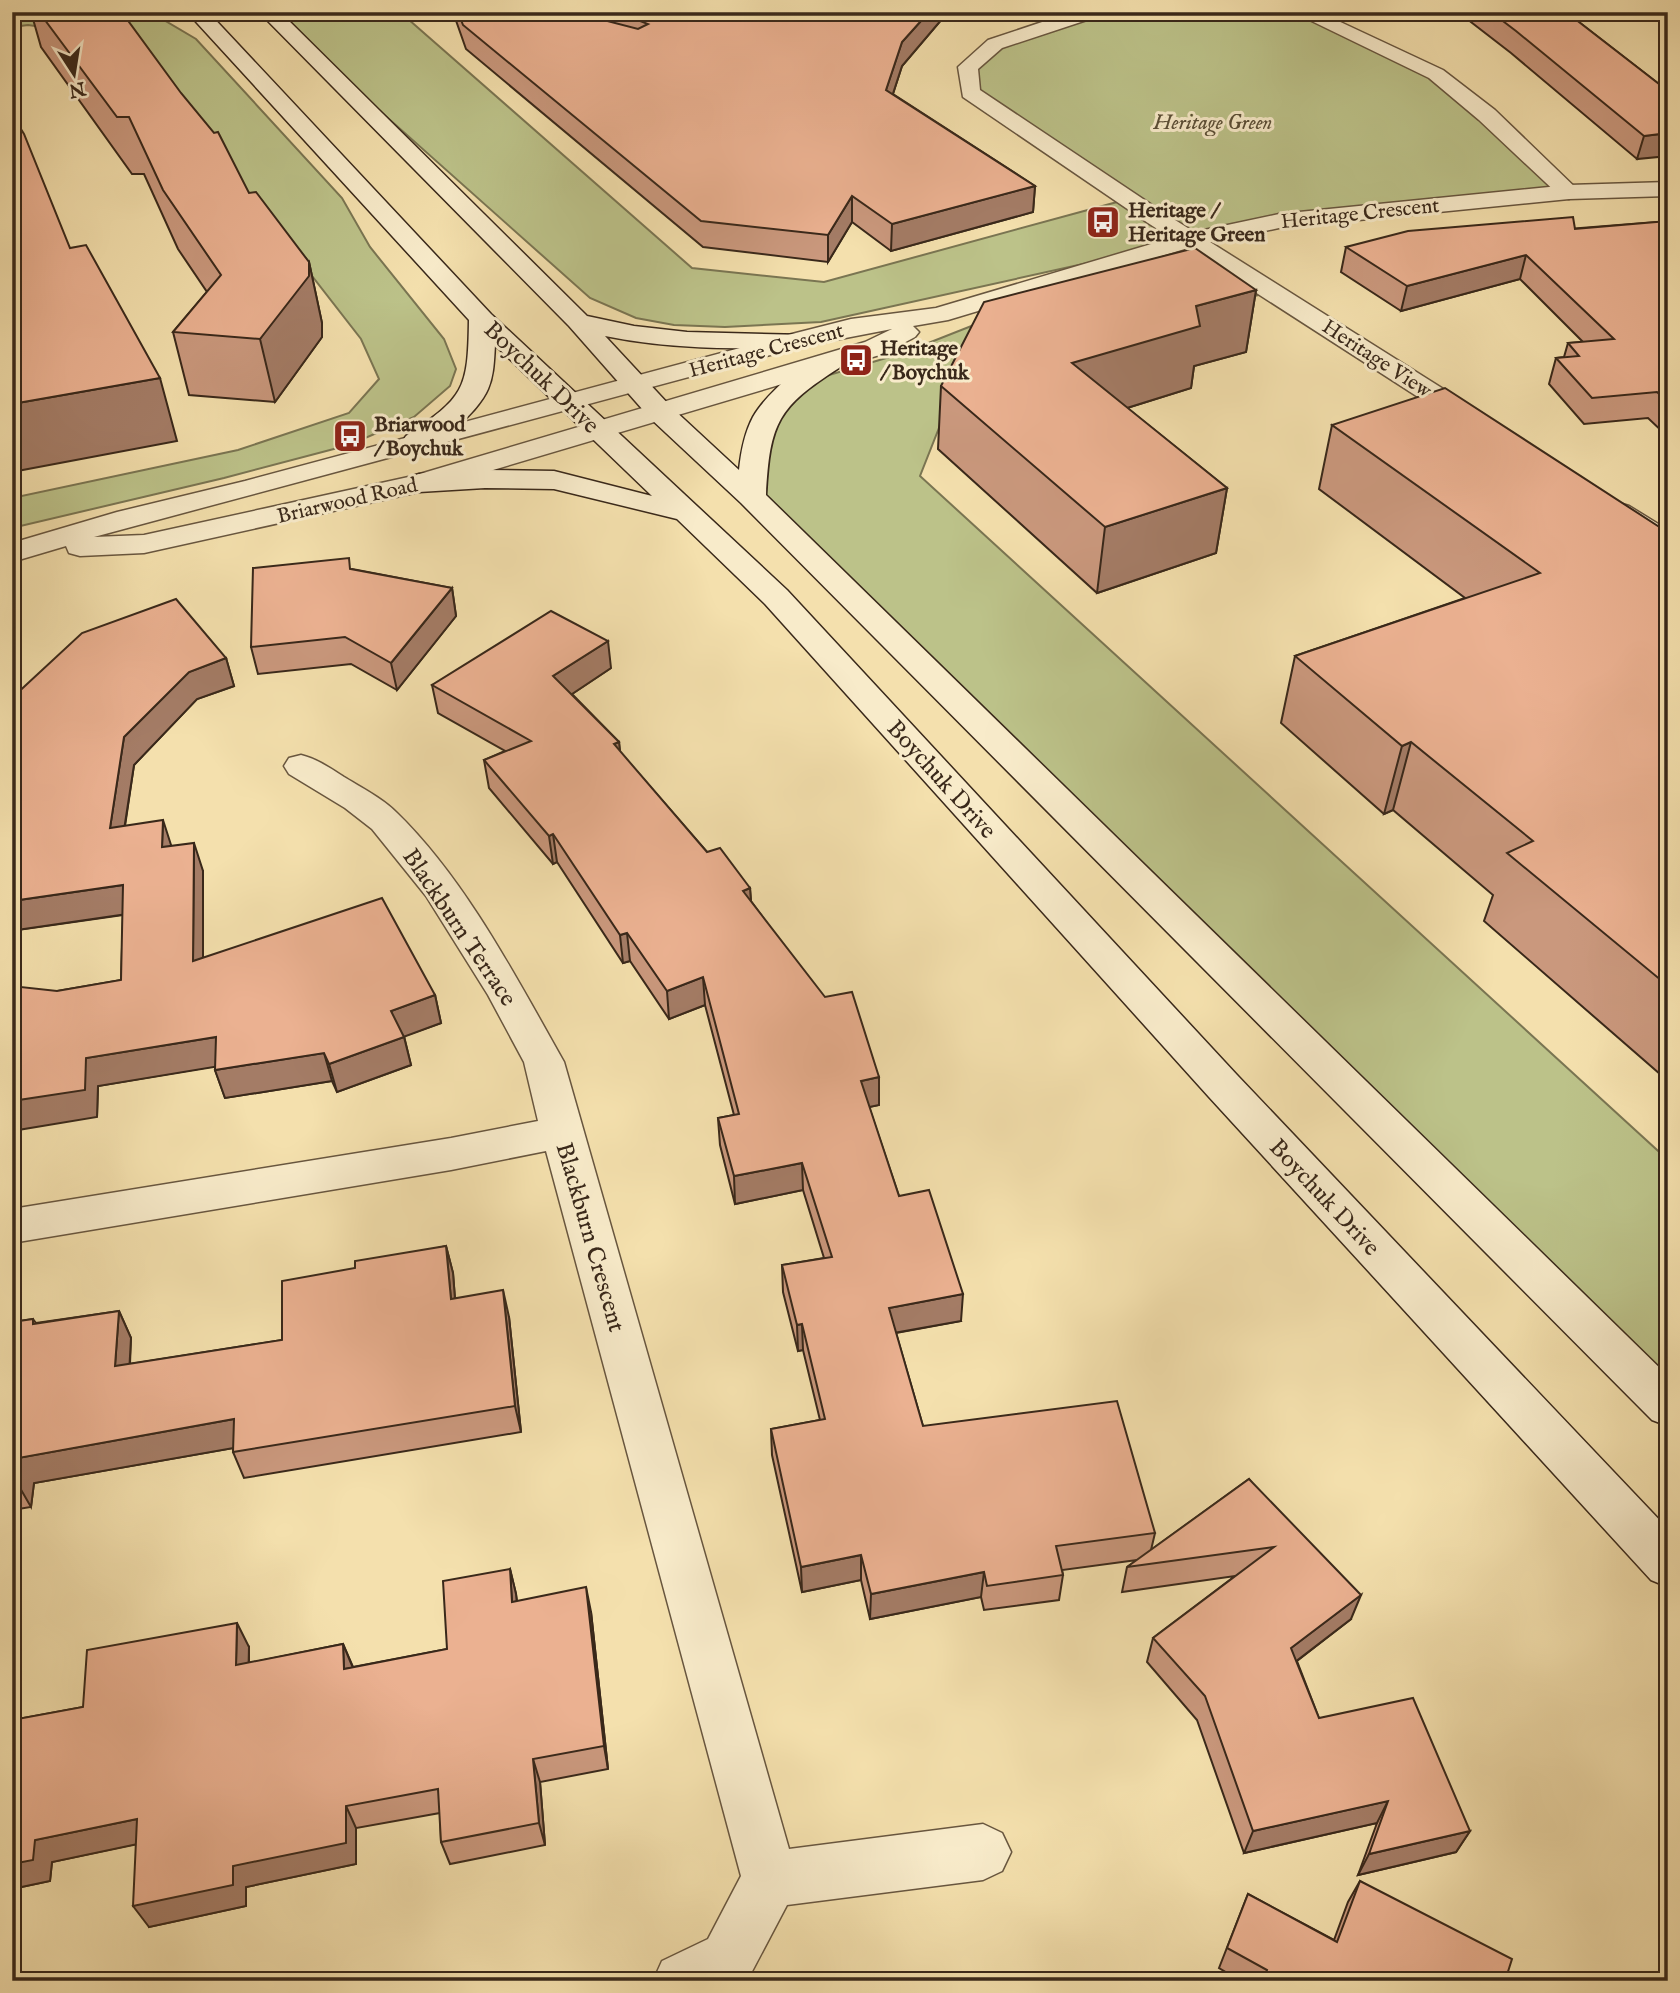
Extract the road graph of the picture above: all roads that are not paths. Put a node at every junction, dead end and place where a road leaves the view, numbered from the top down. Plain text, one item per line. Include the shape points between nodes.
1 (198, 12) edge
2 (1092, 12) edge
3 (1303, 12) edge
4 (275, 15) edge
5 (176, 16) dead end
6 (215, 29) junction
7 (1668, 189) edge
8 (1569, 192) junction
9 (1193, 239) junction
10 (939, 315) junction
11 (482, 319) junction
12 (578, 321) junction
13 (797, 340) junction
14 (830, 362) junction
15 (635, 384) junction
16 (568, 402) junction
17 (661, 413) junction
18 (598, 432) junction
19 (1496, 435) edge
20 (416, 442) junction
21 (419, 483) junction
22 (751, 496) junction
23 (1599, 500) edge
24 (686, 512) junction
25 (1668, 543) edge
26 (20, 551) edge
27 (301, 766) dead end
28 (561, 1132) junction
29 (12, 1226) edge
30 (1668, 1406) edge
31 (1668, 1564) edge
32 (983, 1852) dead end
33 (770, 1879) junction
34 (682, 1981) edge

1 - 6 street, Boychuk Drive
2 - 9 street via 982,52 968,67 970,93
3 - 8 street via 1436,74
4 - 12 street
5 - 6 street
6 - 11 street, Boychuk Drive
7 - 8 street, Heritage Crescent
8 - 9 street, Heritage Crescent via 1279,221
9 - 10 street, Heritage Crescent
9 - 19 street, Heritage View
10 - 13 street, Heritage Crescent via 850,327
10 - 14 street, Heritage Crescent via 874,348
11 - 16 street, Boychuk Drive
11 - 20 street via 477,391 458,414
12 - 13 street via 666,340
12 - 15 street
13 - 15 street, Heritage Crescent
14 - 17 street, Heritage Crescent
14 - 22 street via 792,386 768,409 753,450
15 - 16 street, Briarwood Road
15 - 17 street
16 - 18 street, Boychuk Drive
16 - 20 street, Briarwood Road
17 - 18 street, Briarwood Road
17 - 22 street
18 - 21 street, Briarwood Road
18 - 24 street, Boychuk Drive
20 - 26 street, Briarwood Road
21 - 24 street via 554,480
21 - 26 street, Briarwood Road via 144,544
22 - 30 street
23 - 25 street
24 - 31 street, Boychuk Drive via 776,597
27 - 28 street, Blackburn Terrace via 384,821 439,887 544,1062
28 - 29 street, Blackburn Crescent
28 - 33 street, Blackburn Crescent
32 - 33 street
33 - 34 street via 727,1959

